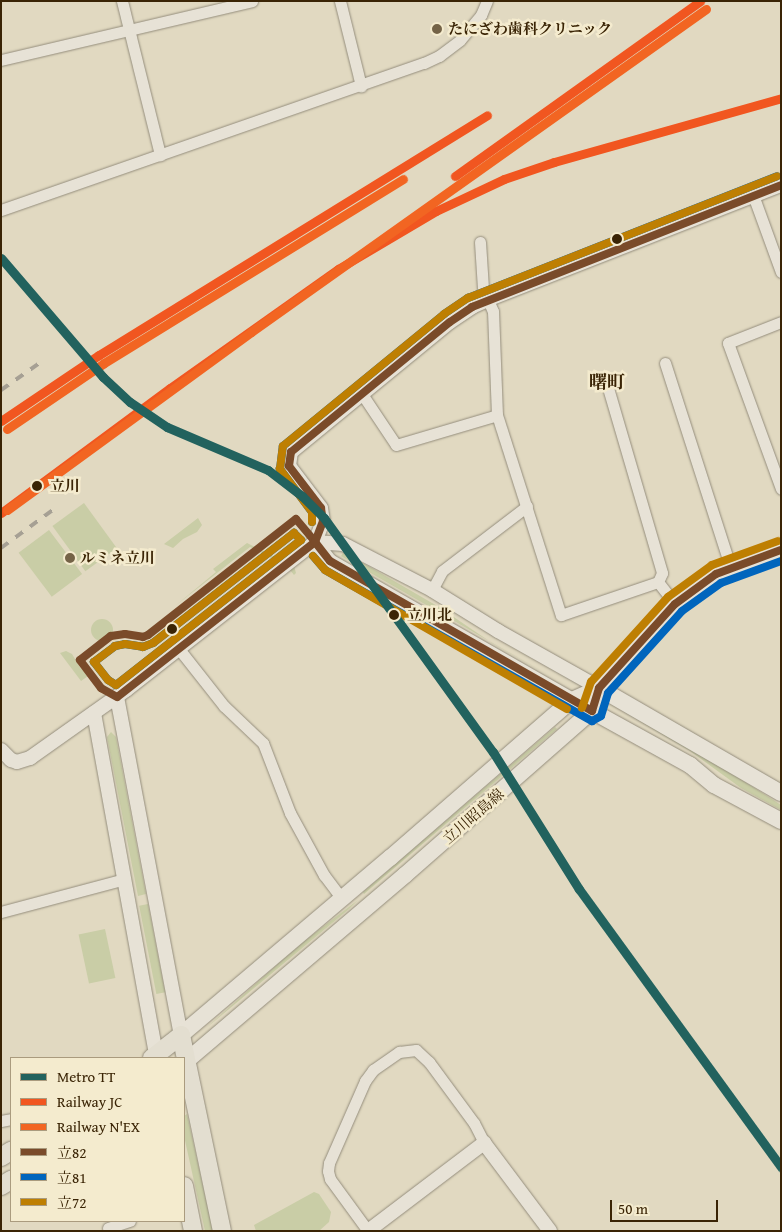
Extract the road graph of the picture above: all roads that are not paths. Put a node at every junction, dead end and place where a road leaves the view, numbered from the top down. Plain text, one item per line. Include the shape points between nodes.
1 (122, 1) edge
2 (252, 1) edge
3 (340, 1) edge
4 (487, 1) edge
5 (129, 31) junction
6 (1, 60) edge
7 (361, 86) junction
8 (160, 155) junction
9 (781, 185) edge
10 (753, 195) junction
11 (1, 210) edge
12 (480, 242) dead end
13 (781, 272) edge
14 (488, 300) junction
15 (781, 322) edge
16 (665, 363) dead end
17 (606, 381) dead end
18 (362, 394) junction
19 (497, 415) junction
20 (781, 489) edge
21 (527, 506) junction
22 (315, 542) junction
23 (781, 550) edge
24 (731, 568) junction
25 (658, 582) junction
26 (432, 590) junction
27 (675, 604) junction
28 (179, 649) junction
29 (599, 688) junction
30 (117, 697) junction
31 (572, 700) junction
32 (592, 711) junction
33 (94, 713) junction
34 (1, 750) edge
35 (781, 793) edge
36 (781, 821) edge
37 (125, 879) junction
38 (342, 899) junction
39 (1, 912) edge
40 (182, 1035) junction
41 (155, 1057) edge
42 (184, 1057) edge
43 (185, 1062) edge
44 (484, 1143) junction
45 (185, 1197) edge
46 (127, 1222) edge
47 (108, 1228) dead end
48 (194, 1231) edge
49 (222, 1231) edge
50 (368, 1231) edge
51 (550, 1231) edge

1 - 5 street
2 - 5 street
3 - 7 street
4 - 7 street via 473,25 450,49 424,63
5 - 6 street
5 - 8 street
7 - 8 street
8 - 11 street
9 - 10 street
10 - 13 street
10 - 14 street
12 - 14 street via 483,288
14 - 18 street via 450,322
14 - 19 street via 493,311
15 - 20 street via 728,343
16 - 24 street
17 - 25 street via 662,574
18 - 19 street via 396,445
18 - 22 street via 289,457 291,470 321,508 323,521
19 - 21 street
21 - 25 street via 561,614
21 - 26 street via 442,571
22 - 26 street via 343,544
22 - 28 street
22 - 31 street via 330,561
23 - 24 street
24 - 27 street via 695,587
25 - 27 street
26 - 29 street
27 - 29 street
28 - 30 street
28 - 38 street via 224,706 263,743 290,813 324,875
29 - 31 main road, 立川昭島線
29 - 32 street
29 - 35 main road
30 - 33 street
30 - 40 street
31 - 32 street
31 - 38 main road, 立川昭島線
32 - 36 main road via 690,765 714,785
32 - 43 main road, 立川昭島線
33 - 34 street via 23,761 11,760
33 - 37 street
37 - 39 street
37 - 41 street
38 - 40 main road, 立川昭島線
40 - 41 main road
40 - 42 main road
43 - 49 main road
44 - 50 street
44 - 50 street via 469,1115 416,1050 399,1052 373,1070 365,1081 328,1171 330,1179
44 - 51 street
45 - 48 main road
46 - 47 street

